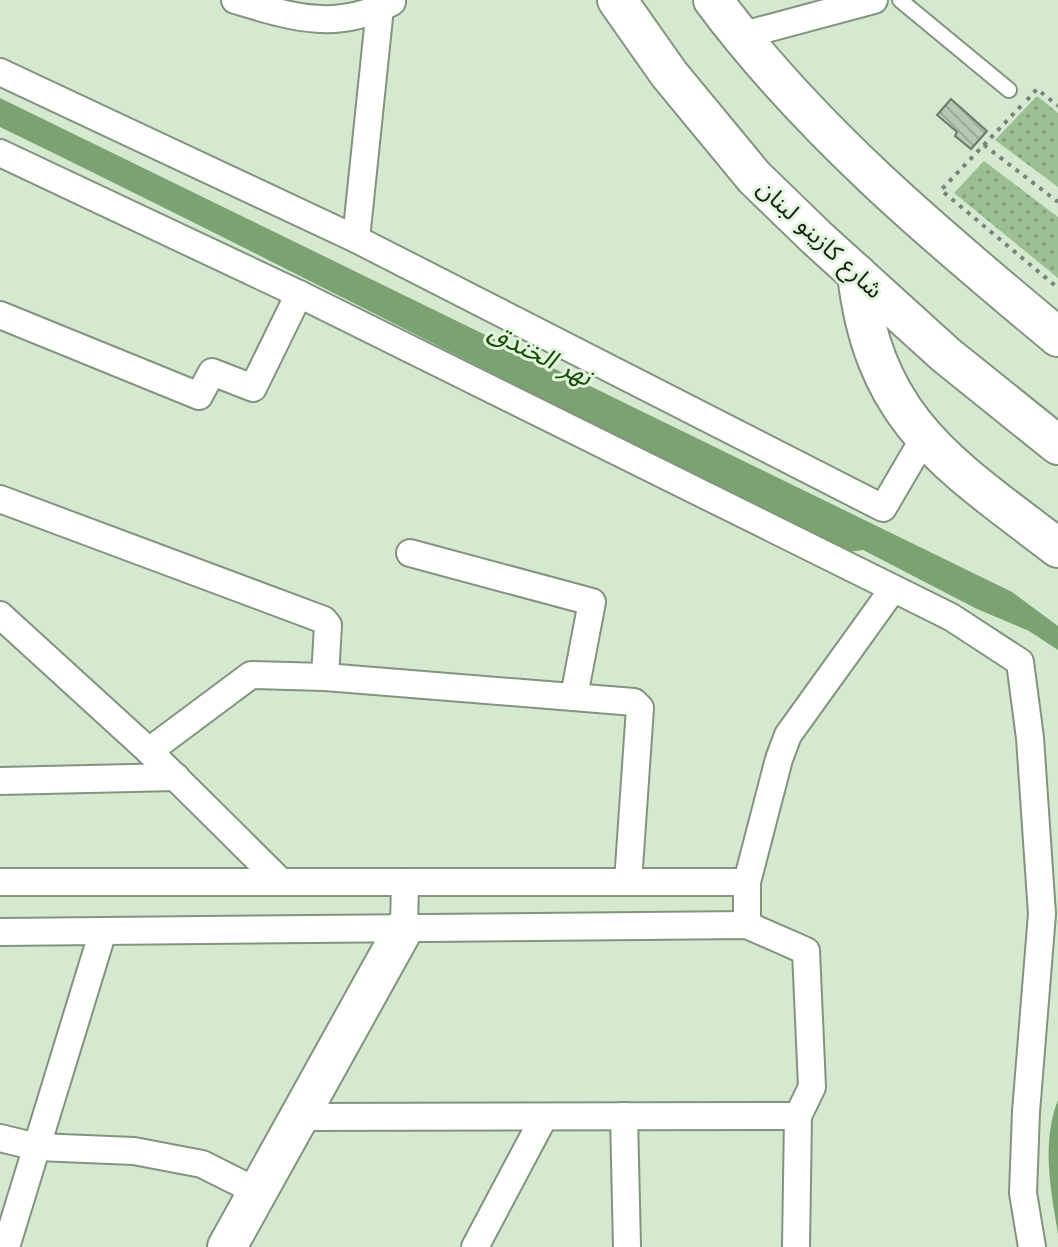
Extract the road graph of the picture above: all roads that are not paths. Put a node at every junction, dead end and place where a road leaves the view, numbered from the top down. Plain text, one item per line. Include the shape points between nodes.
1 (235, 0) edge
2 (617, 0) edge
3 (713, 0) edge
4 (900, 0) edge
5 (859, 2) edge
6 (387, 4) edge
7 (740, 36) junction
8 (0, 72) edge
9 (1009, 90) dead end
10 (0, 153) edge
11 (356, 239) junction
12 (857, 274) junction
13 (299, 294) junction
14 (0, 315) edge
15 (1058, 337) edge
16 (924, 438) junction
17 (1058, 445) edge
18 (0, 499) edge
19 (1058, 548) edge
20 (410, 553) dead end
21 (893, 589) junction
22 (0, 615) edge
23 (325, 677) junction
24 (574, 696) junction
25 (149, 751) junction
26 (176, 777) junction
27 (0, 781) edge
28 (0, 882) edge
29 (281, 882) junction
30 (405, 882) junction
31 (628, 882) junction
32 (747, 882) junction
33 (747, 925) junction
34 (404, 928) junction
35 (103, 931) junction
36 (0, 932) edge
37 (624, 1116) junction
38 (798, 1116) junction
39 (300, 1117) junction
40 (544, 1117) junction
41 (0, 1138) edge
42 (37, 1147) junction
43 (258, 1192) junction
44 (6, 1247) edge
45 (227, 1247) edge
46 (475, 1247) edge
47 (627, 1247) edge
48 (796, 1247) edge
49 (1032, 1247) edge

1 - 6 street via 311,21 349,17
2 - 12 main road, شارع كازينو لبنان via 669,74 754,177
3 - 7 main road
4 - 9 lane
5 - 7 street
6 - 11 street
7 - 15 main road via 844,147
8 - 11 street
10 - 13 street
11 - 16 street via 883,508
12 - 16 main road via 865,325 882,374
12 - 17 main road, شارع كازينو لبنان via 946,355
13 - 14 street via 253,388 212,372 199,396
13 - 21 street
16 - 19 main road
18 - 23 street via 324,620
20 - 24 street via 592,602
21 - 32 street via 788,735
21 - 49 street via 951,617 1020,662 1042,914 1023,1193
22 - 25 street
23 - 24 street
23 - 25 street via 247,677
24 - 31 street via 634,702 640,708
25 - 26 street
26 - 27 street
26 - 29 street
28 - 29 street
29 - 30 street
30 - 31 street
30 - 34 street
31 - 32 street
32 - 33 street
33 - 34 street
33 - 38 street via 806,951 812,1087
34 - 35 street
34 - 39 main road
35 - 36 street
35 - 42 street
37 - 38 street
37 - 40 street
37 - 47 street
38 - 48 street
39 - 40 street
39 - 43 main road
40 - 46 street
41 - 42 street
42 - 43 street via 134,1151 202,1164
42 - 44 street
43 - 45 main road

